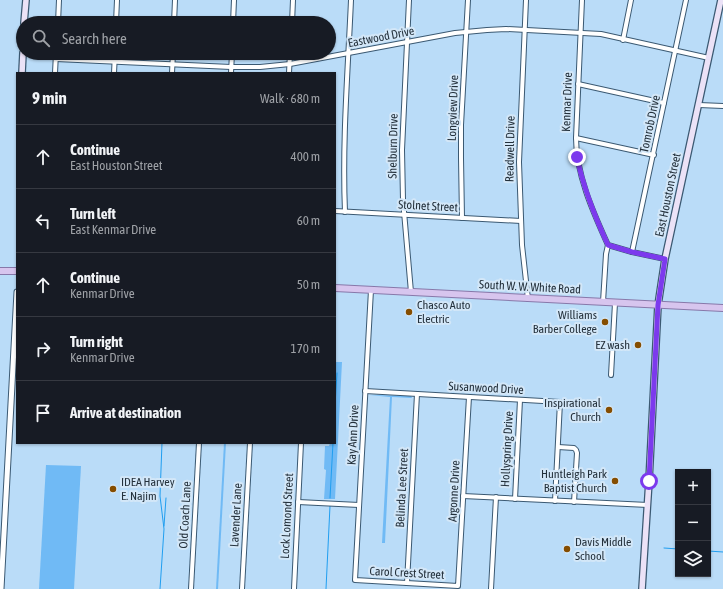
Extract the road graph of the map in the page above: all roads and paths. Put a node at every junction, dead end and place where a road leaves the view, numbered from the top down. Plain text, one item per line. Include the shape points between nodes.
1 (26, 0) edge
2 (59, 0) edge
3 (117, 0) edge
4 (175, 0) edge
5 (234, 0) edge
6 (293, 0) edge
7 (351, 0) edge
8 (410, 0) edge
9 (468, 0) edge
10 (526, 0) edge
11 (582, 0) edge
12 (631, 0) edge
13 (686, 0) edge
14 (720, 0) edge
15 (25, 16) edge
16 (58, 16) edge
17 (116, 16) edge
18 (174, 16) edge
19 (233, 16) edge
20 (292, 16) edge
21 (525, 30) junction
22 (466, 32) junction
23 (580, 33) junction
24 (623, 40) junction
25 (407, 42) junction
26 (675, 51) junction
27 (348, 54) junction
28 (336, 56) edge
29 (708, 58) junction
30 (23, 60) edge
31 (56, 60) edge
32 (75, 60) edge
33 (172, 60) edge
34 (232, 60) edge
35 (290, 60) edge
36 (313, 60) edge
37 (114, 62) junction
38 (172, 64) junction
39 (290, 64) junction
40 (231, 67) junction
41 (22, 72) edge
42 (55, 72) edge
43 (114, 72) edge
44 (172, 72) edge
45 (231, 72) edge
46 (289, 72) edge
47 (578, 84) junction
48 (664, 103) junction
49 (698, 105) junction
50 (723, 106) edge
51 (576, 138) junction
52 (654, 155) junction
53 (336, 211) edge
54 (345, 212) junction
55 (404, 215) junction
56 (462, 218) junction
57 (520, 221) junction
58 (608, 245) junction
59 (632, 252) junction
60 (665, 259) junction
61 (0, 271) edge
62 (16, 272) edge
63 (336, 288) edge
64 (371, 290) junction
65 (411, 292) junction
66 (528, 299) junction
67 (603, 302) junction
68 (615, 303) junction
69 (658, 305) junction
70 (723, 308) edge
71 (16, 311) edge
72 (611, 375) dead end
73 (365, 391) junction
74 (417, 394) junction
75 (469, 397) junction
76 (520, 400) junction
77 (199, 444) edge
78 (250, 444) edge
79 (301, 444) edge
80 (558, 447) junction
81 (463, 496) junction
82 (496, 498) junction
83 (515, 498) junction
84 (555, 501) junction
85 (298, 502) junction
86 (574, 502) junction
87 (359, 505) junction
88 (648, 505) junction
89 (355, 580) joint
90 (407, 583) junction
91 (458, 586) joint
92 (1, 589) edge
93 (191, 589) edge
94 (242, 589) edge
95 (294, 589) edge
96 (491, 589) edge
97 (642, 589) edge

1 - 15 main road
2 - 16 street
3 - 17 street
4 - 18 street
5 - 19 street
6 - 20 street
7 - 27 street
8 - 25 street, Shelburn Drive
9 - 22 street, Longview Drive
10 - 21 street, Readwell Drive
11 - 23 street, Kenmar Drive
12 - 24 street
13 - 26 street, Tomrob Drive
14 - 29 main road, East Houston Street
21 - 22 street, Eastwood Drive
21 - 23 street, Eastwood Drive
21 - 57 street, Readwell Drive via 519,162
22 - 25 street, Eastwood Drive
22 - 56 street, Longview Drive via 461,132
23 - 24 street, Eastwood Drive via 601,34
23 - 47 street, Kenmar Drive
24 - 26 street, Eastwood Drive
25 - 27 street, Eastwood Drive
25 - 55 street, Shelburn Drive via 402,150
26 - 29 street, Eastwood Drive
26 - 48 street, Tomrob Drive
27 - 28 street, Eastwood Drive
27 - 54 street
29 - 49 main road, East Houston Street
30 - 41 main road
31 - 42 street
32 - 37 street, Eastwood Drive
33 - 38 street
34 - 40 street
35 - 39 street
36 - 39 street, Eastwood Drive
37 - 38 street, Eastwood Drive
37 - 43 street
38 - 40 street, Eastwood Drive
38 - 44 street
39 - 40 street, Eastwood Drive
39 - 46 street
40 - 45 street
47 - 48 street
47 - 51 street, Kenmar Drive
48 - 52 street, Tomrob Drive
49 - 50 street
49 - 60 main road, East Houston Street
51 - 52 street
51 - 58 street, Kenmar Drive via 580,171
52 - 59 street, Tomrob Drive
53 - 54 street, Stolnet Street
54 - 55 street, Stolnet Street
55 - 56 street, Stolnet Street
55 - 65 street, Shelburn Drive
56 - 57 street, Stolnet Street
57 - 66 street, Readwell Drive
58 - 59 street
58 - 67 street
59 - 60 street
60 - 69 main road, East Houston Street
61 - 62 main road
63 - 64 main road, South W. W. White Road
64 - 65 main road, South W. W. White Road
64 - 73 street, Kay Ann Drive
65 - 66 main road, South W. W. White Road
66 - 67 main road, South W. W. White Road
67 - 68 main road, South W. W. White Road
68 - 69 main road, South W. W. White Road
68 - 72 street
69 - 70 main road, South W. W. White Road
69 - 88 main road, East Houston Street
71 - 92 street
73 - 74 street, Susanwood Drive
73 - 87 street, Kay Ann Drive
74 - 75 street, Susanwood Drive
74 - 90 street, Belinda Lee Street
75 - 76 street, Susanwood Drive
75 - 81 street, Argonne Drive
76 - 80 street, Susanwood Drive via 560,402
76 - 83 street, Hollyspring Drive
77 - 93 street, Old Coach Lane
78 - 94 street, Lavender Lane
79 - 85 street, Lock Lomond Street
80 - 84 street, Susanwood Drive
80 - 86 street via 574,448 577,453
81 - 82 street
81 - 91 street, Argonne Drive
82 - 83 street
82 - 96 street, Hollyspring Drive
83 - 84 street
84 - 86 street
85 - 87 street
85 - 95 street, Lock Lomond Street
86 - 88 street
87 - 89 street, Kay Ann Drive
88 - 97 main road, East Houston Street
89 - 90 street, Carol Crest Street
90 - 91 street, Carol Crest Street

